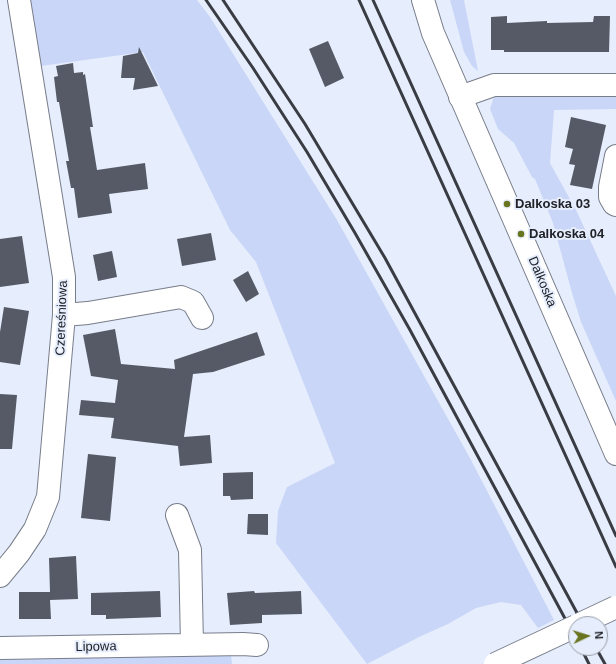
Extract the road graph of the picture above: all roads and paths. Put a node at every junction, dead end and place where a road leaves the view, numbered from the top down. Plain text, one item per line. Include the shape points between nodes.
1 (19, 0) edge
2 (423, 0) edge
3 (616, 85) edge
4 (460, 97) junction
5 (616, 156) edge
6 (616, 205) edge
7 (64, 315) junction
8 (202, 318) dead end
9 (616, 454) edge
10 (177, 516) dead end
11 (0, 576) edge
12 (616, 607) edge
13 (597, 616) edge
14 (568, 630) edge
15 (192, 645) junction
16 (257, 645) dead end
17 (0, 648) edge
18 (495, 664) edge

1 - 7 street, Czereśniowa via 64,277
2 - 4 street, Dalkoska via 433,33
3 - 4 street via 494,85
4 - 9 street, Dalkoska
5 - 6 street via 610,186 610,197
7 - 8 street via 181,297 193,302
7 - 11 street, Czereśniowa via 48,497 35,529
10 - 15 street via 190,550
12 - 13 street, bridge
14 - 18 street, bridge
15 - 16 street, Lipowa
15 - 17 street, Lipowa

